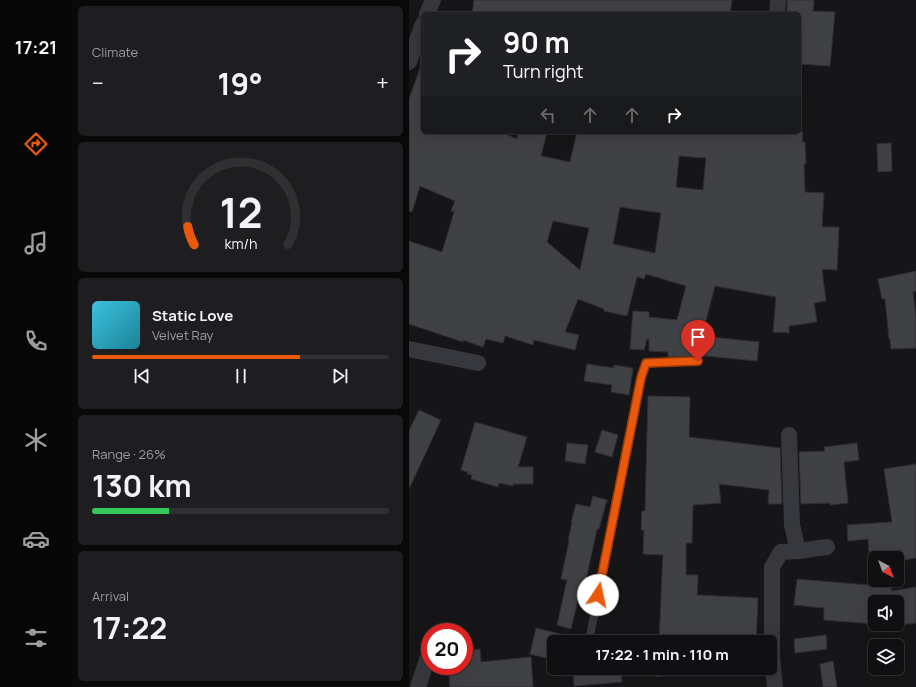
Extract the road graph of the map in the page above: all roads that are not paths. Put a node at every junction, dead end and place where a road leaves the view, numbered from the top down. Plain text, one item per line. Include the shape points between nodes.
1 (433, 0) edge
2 (778, 0) edge
3 (428, 12) edge
4 (777, 12) edge
5 (421, 29) edge
6 (409, 62) edge
7 (409, 349) edge
8 (698, 361) dead end
9 (478, 364) dead end
10 (789, 435) dead end
11 (827, 547) dead end
12 (798, 551) junction
13 (590, 635) edge
14 (771, 635) edge
15 (422, 675) edge
16 (773, 675) edge
17 (418, 687) edge
18 (775, 687) edge

1 - 3 street
2 - 4 street
5 - 6 street
7 - 9 street
8 - 13 lane via 646,363
10 - 12 street via 792,525
11 - 12 street
12 - 14 street via 781,552 771,567
15 - 17 street
16 - 18 street

